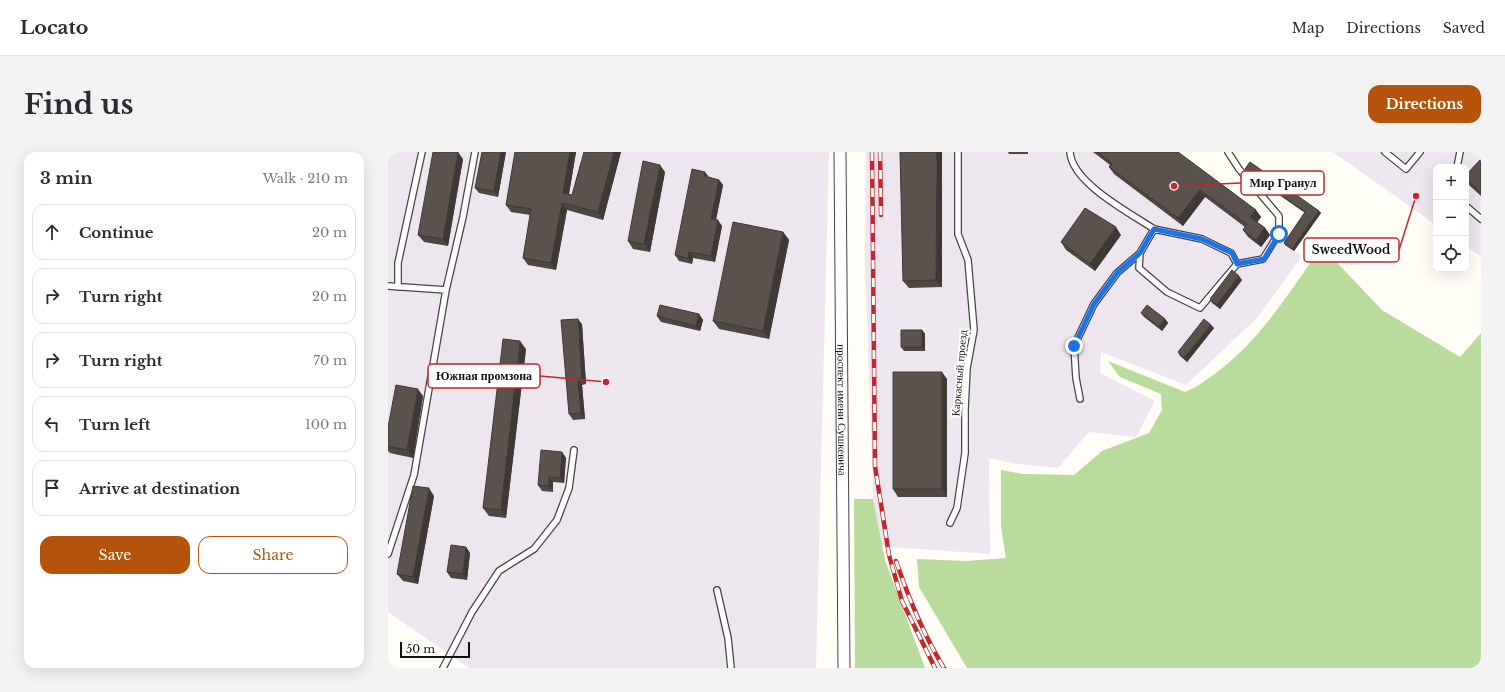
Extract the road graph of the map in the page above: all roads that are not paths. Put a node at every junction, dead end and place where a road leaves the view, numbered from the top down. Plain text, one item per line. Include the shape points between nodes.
1 (422, 152) edge
2 (475, 152) edge
3 (840, 152) edge
4 (958, 152) edge
5 (1070, 152) edge
6 (1228, 152) edge
7 (1385, 152) edge
8 (1460, 152) edge
9 (1418, 153) edge
10 (1458, 164) edge
11 (1469, 209) edge
12 (1481, 219) edge
13 (1154, 229) junction
14 (1140, 253) junction
15 (1237, 264) junction
16 (388, 286) edge
17 (398, 287) junction
18 (446, 290) junction
19 (1080, 400) dead end
20 (574, 450) dead end
21 (950, 523) dead end
22 (388, 554) edge
23 (717, 590) dead end
24 (443, 668) edge
25 (731, 668) edge
26 (844, 668) edge

1 - 17 lane via 398,263
2 - 18 lane
3 - 26 street, проспект имени Сушкевича
4 - 21 lane, Каркасный проезд via 958,234 968,260 974,330 966,382 965,453 957,508
5 - 13 lane via 1071,160 1094,190
6 - 15 lane via 1279,216 1279,234 1264,259
7 - 9 lane via 1406,169
8 - 10 lane
11 - 12 lane
13 - 14 lane
13 - 15 lane via 1202,239 1232,253
14 - 15 lane via 1139,268 1167,292 1200,308
14 - 19 lane via 1117,273 1094,304 1074,346
16 - 17 lane
17 - 18 lane
18 - 22 lane via 414,475
20 - 24 lane via 570,488 557,520 534,549 499,571 472,612
23 - 25 lane via 728,638

